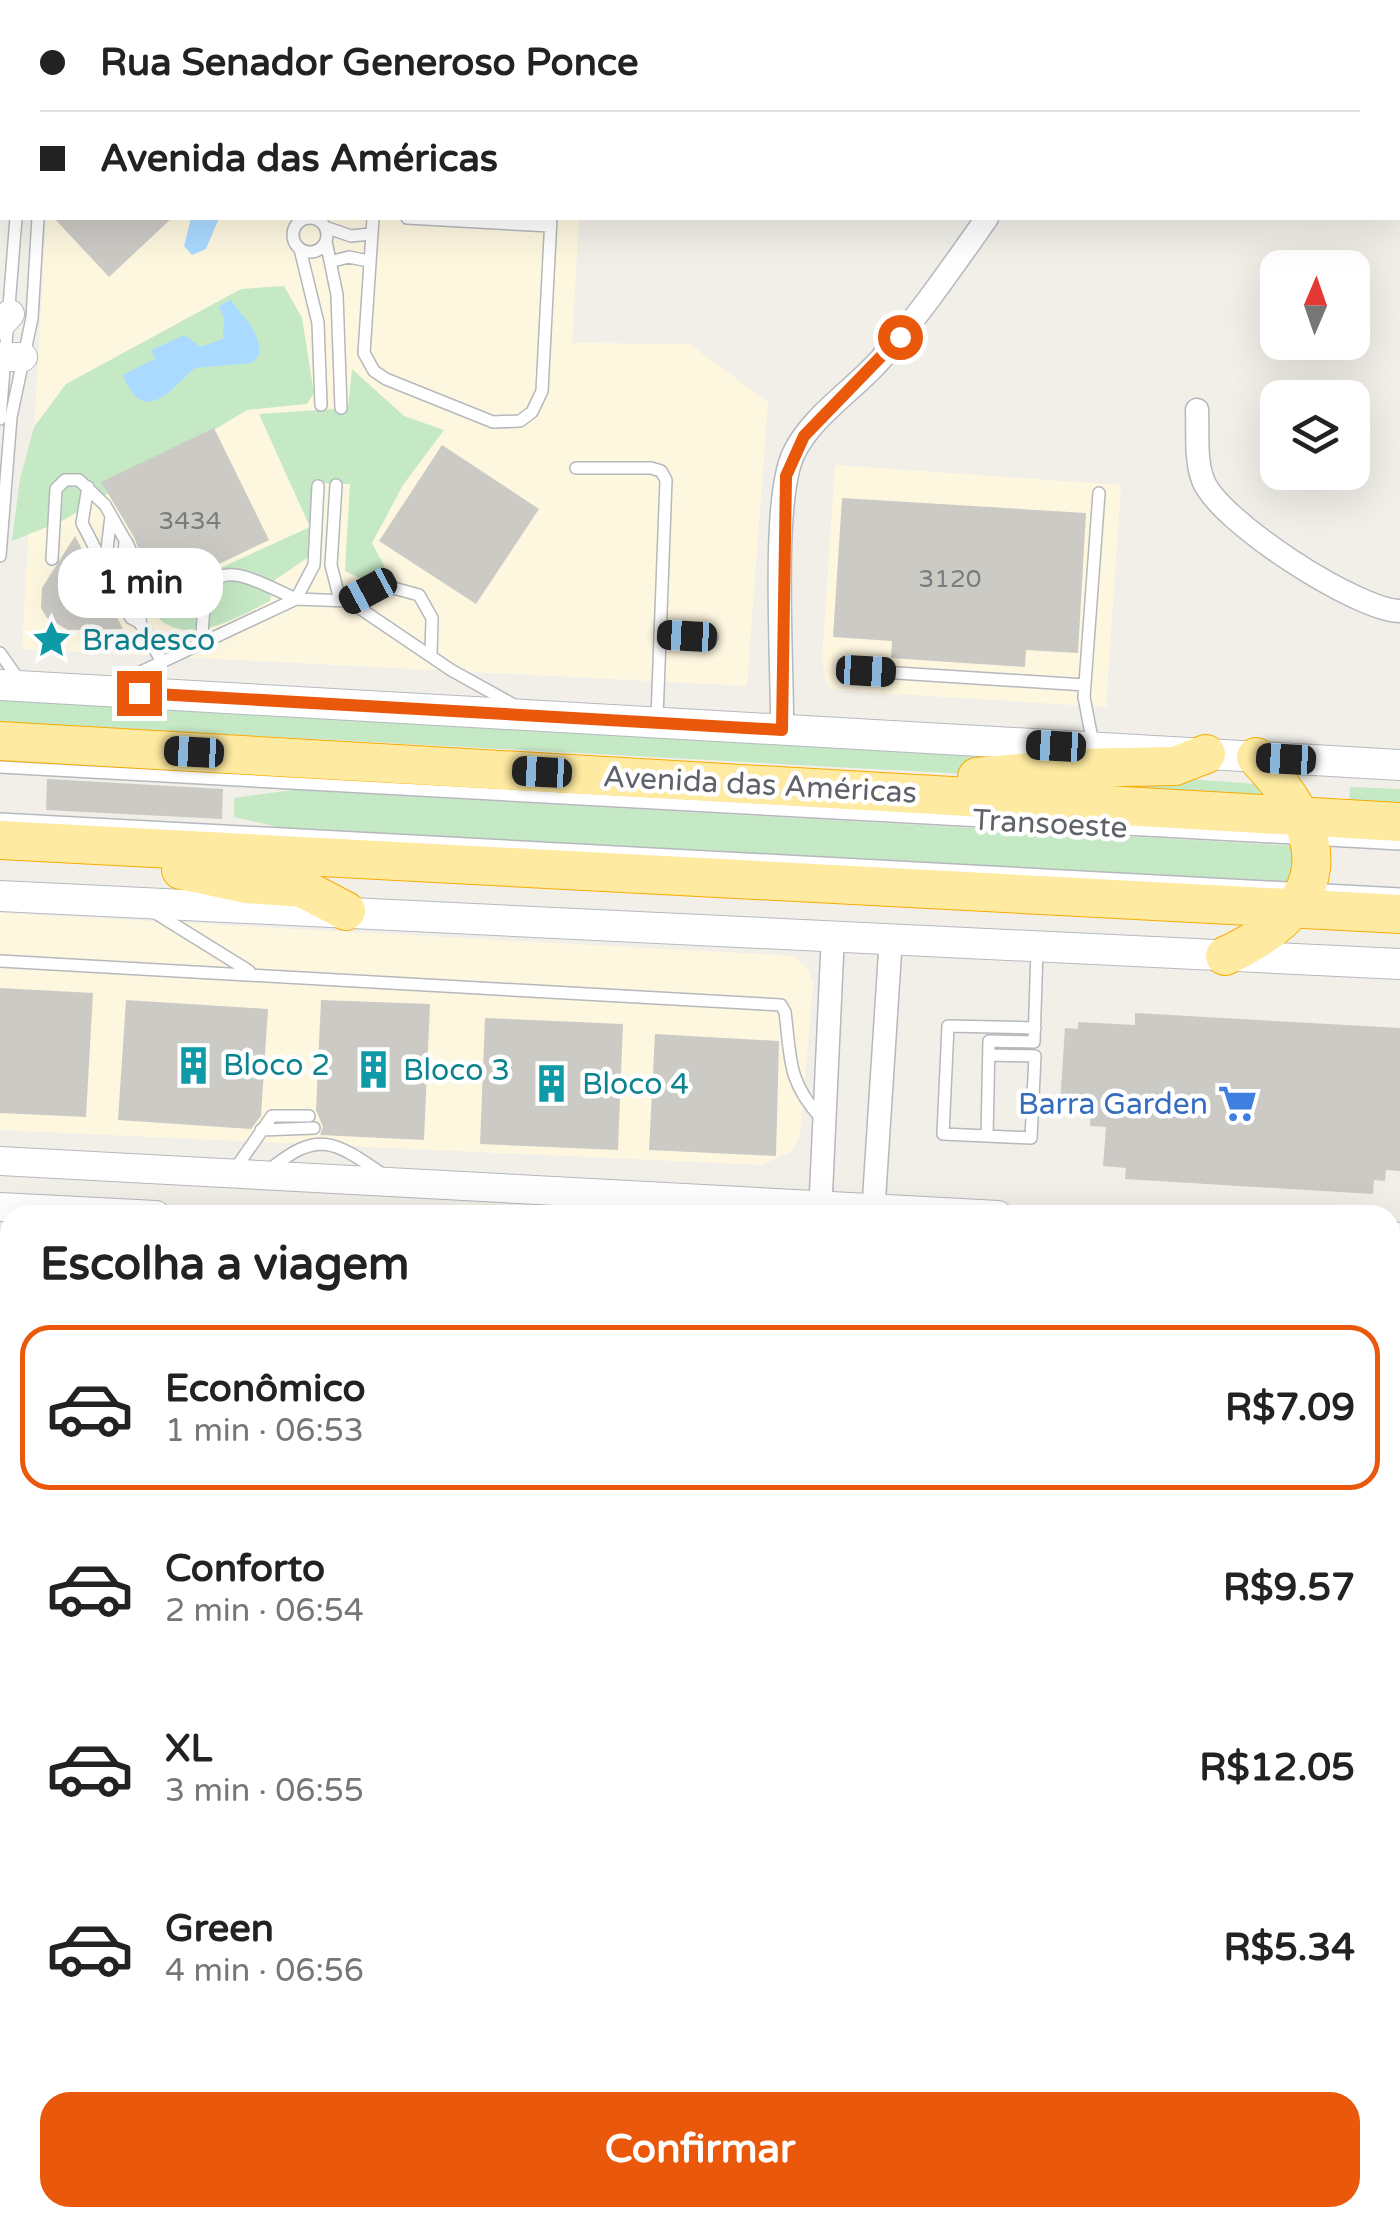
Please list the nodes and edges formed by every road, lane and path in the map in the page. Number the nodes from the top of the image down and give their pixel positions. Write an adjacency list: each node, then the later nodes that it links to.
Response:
1 (16, 220): 13 (lane)
2 (38, 220): 16 (lane)
3 (373, 220): 9 (lane)
4 (478, 220): 7 (lane)
5 (987, 220): 46 (street)
6 (294, 222): 10 (lane)
7 (550, 222): 15 (lane)
8 (324, 227): 9 (lane); 10 (lane); 11 (lane)
9 (370, 234): 12 (lane)
10 (300, 250): 17 (lane)
11 (333, 260): 12 (lane); 14 (lane)
12 (368, 261): 15 (lane)
13 (5, 319): 16 (lane)
14 (340, 352): 15 (lane); 18 (lane)
15 (364, 353)
16 (10, 357): 20 (lane); 27 (lane)
17 (321, 405)
18 (340, 408)
19 (1196, 410): 32 (street)
20 (0, 419)
21 (576, 468): 34 (lane)
22 (336, 485): 31 (lane)
23 (318, 486): 30 (lane)
24 (88, 487): 26 (lane); 28 (lane); 29 (lane)
25 (1099, 493): 41 (lane)
26 (111, 516): 29 (lane); 33 (lane)
27 (0, 556)
28 (52, 559)
29 (104, 569): 33 (lane)
30 (296, 599): 31 (lane); 36 (lane); 36 (lane)
31 (344, 601): 38 (lane); 38 (lane)
32 (1400, 610)
33 (140, 623): 39 (lane)
34 (662, 635): 35 (lane); 45 (lane)
35 (712, 638)
36 (202, 642): 39 (lane)
37 (0, 654): 42 (lane)
38 (431, 656): 44 (lane)
39 (162, 662): 43 (lane)
40 (866, 671): 41 (lane)
41 (1085, 684): 48 (lane)
42 (12, 686): 43 (main road, Avenida das Américas)
43 (100, 691): 44 (main road, Avenida das Américas)
44 (530, 715): 45 (main road, Avenida das Américas)
45 (657, 722): 46 (main road, Avenida das Américas)
46 (782, 730): 48 (main road, Avenida das Américas)
47 (0, 741): 53 (highway, Avenida das Américas)
48 (1095, 748): 49 (main road, Avenida das Américas)
49 (1206, 754): 50 (main road, Avenida das Américas); 53 (highway)
50 (1256, 757): 51 (main road, Avenida das Américas); 56 (highway)
51 (1400, 765)
52 (0, 767): 56 (lane, Transoeste)
53 (852, 790): 56 (highway, Avenida das Américas)
54 (0, 819): 62 (lane, Transoeste)
55 (1400, 822): 56 (highway, Avenida das Américas)
56 (1307, 828): 58 (lane, Transoeste); 62 (highway)
57 (0, 840): 59 (highway)
58 (1400, 844)
59 (123, 847): 62 (highway); 64 (highway)
60 (1400, 894): 62 (lane, Transoeste)
61 (0, 896): 63 (main road)
62 (1298, 899): 65 (highway); 69 (highway)
63 (142, 904): 64 (main road); 72 (lane)
64 (346, 911): 66 (main road)
65 (1400, 914)
66 (833, 934): 67 (main road); 75 (street)
67 (891, 936): 68 (main road); 82 (street)
68 (1038, 946): 69 (main road); 73 (lane)
69 (1225, 956): 71 (main road)
70 (0, 961): 72 (lane)
71 (1400, 964)
72 (252, 973): 75 (lane)
73 (1035, 1028): 74 (lane); 77 (lane)
74 (989, 1055): 77 (lane); 77 (lane)
75 (824, 1120): 81 (street)
76 (312, 1122): 79 (lane)
77 (987, 1136)
78 (0, 1161): 79 (street)
79 (232, 1174): 80 (street)
80 (660, 1205)
81 (820, 1205)
82 (873, 1205)

